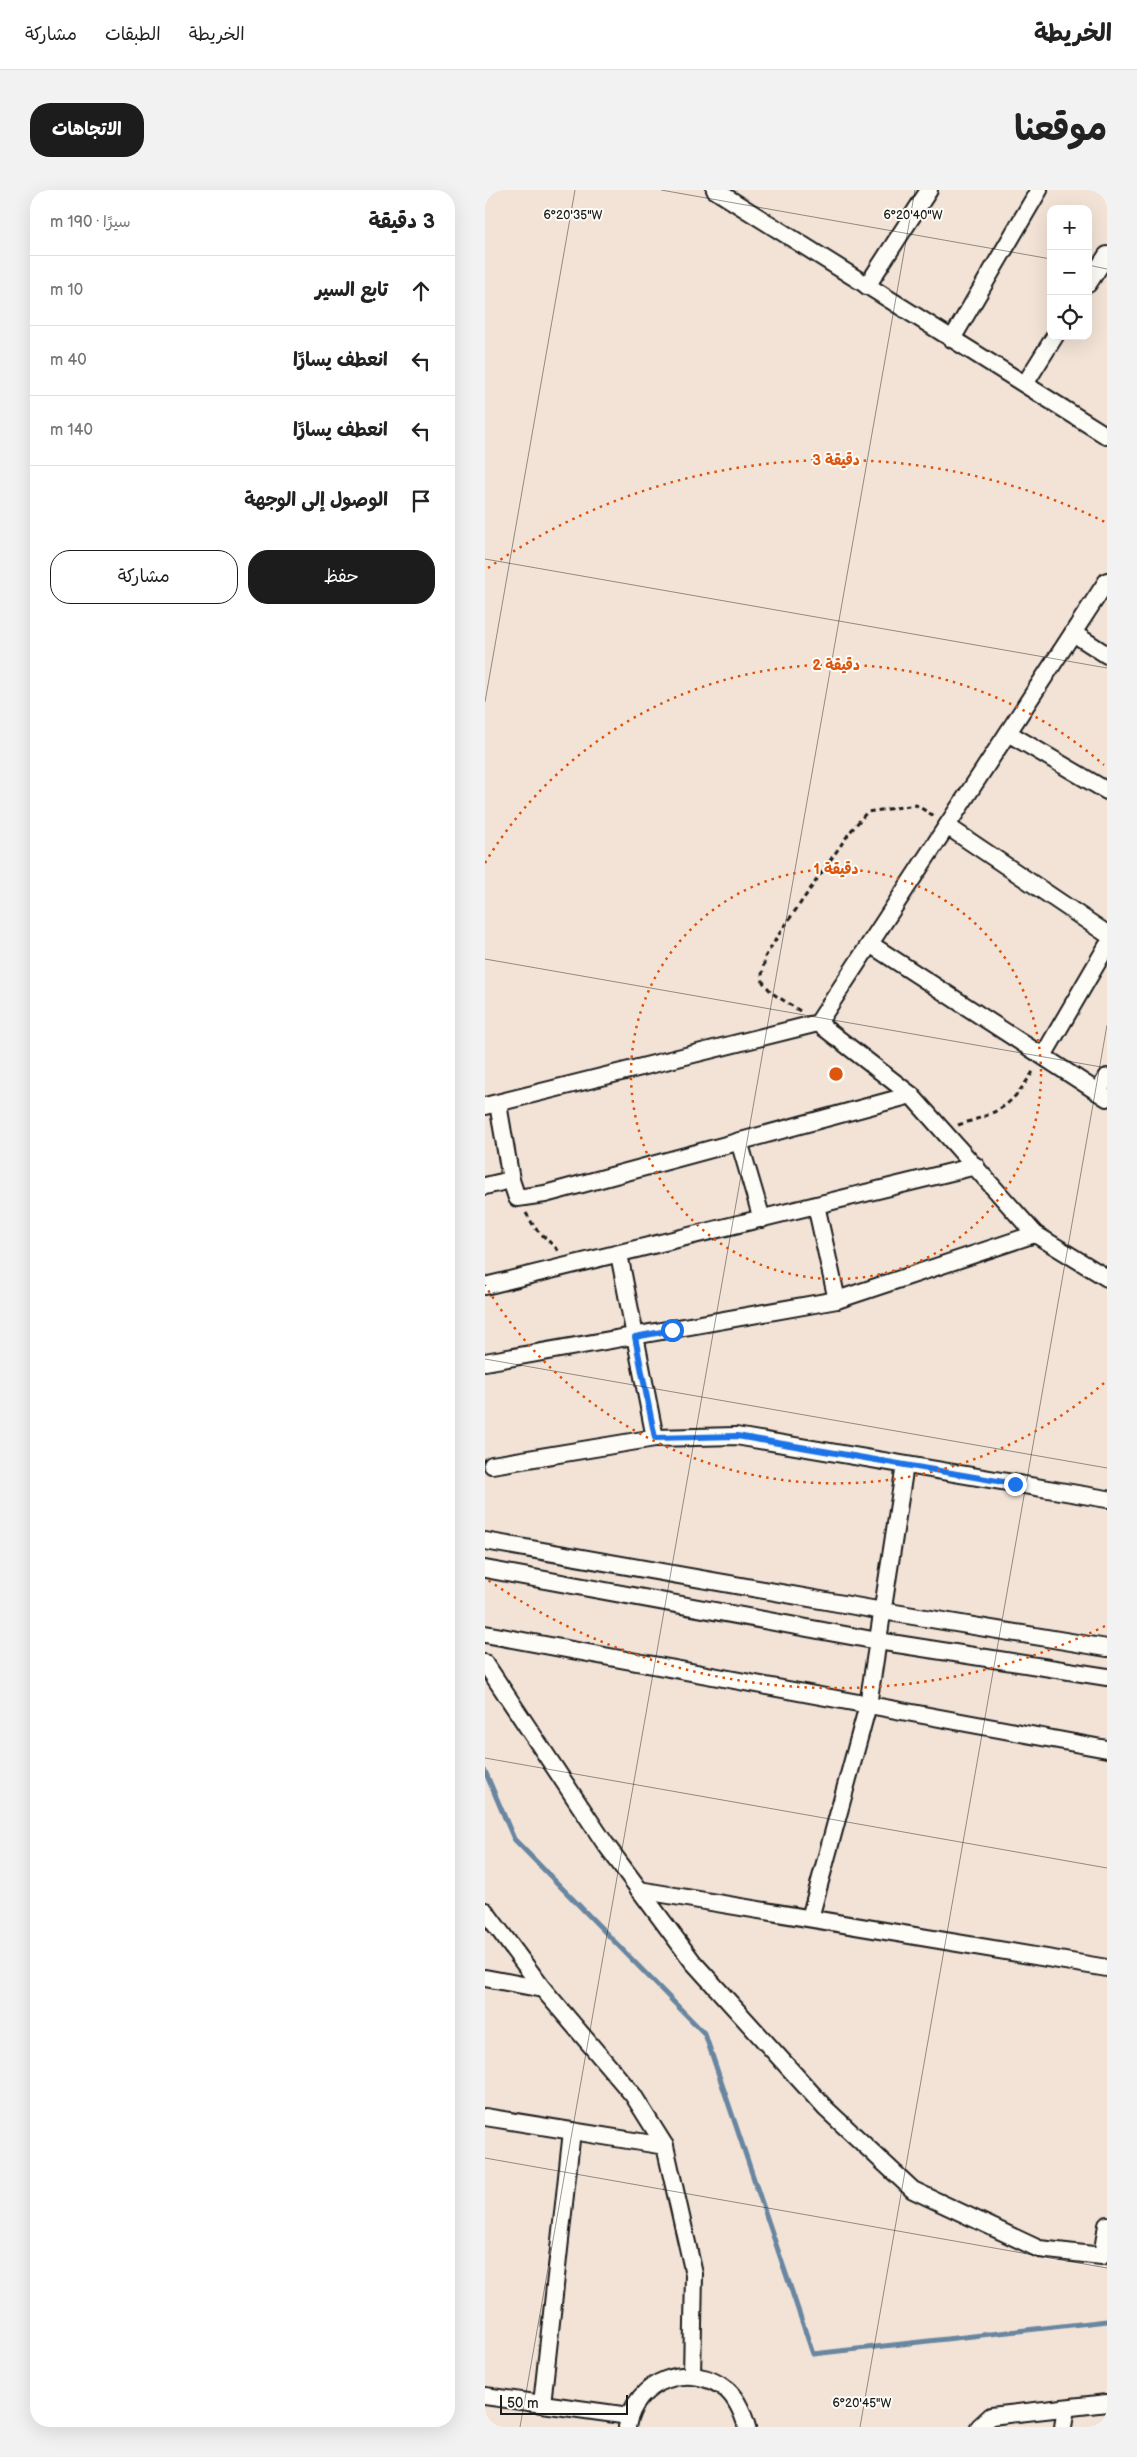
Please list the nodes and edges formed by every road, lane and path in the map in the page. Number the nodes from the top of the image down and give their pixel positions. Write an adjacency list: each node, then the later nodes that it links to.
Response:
1 (715, 190): 6 (street)
2 (929, 190): 6 (street)
3 (1039, 190): 7 (street)
4 (1107, 255): 5 (street)
5 (1092, 278)
6 (867, 286): 7 (street)
7 (952, 339): 9 (street)
8 (1052, 340): 9 (street)
9 (1025, 384): 10 (street)
10 (1107, 436)
11 (1107, 581): 12 (street)
12 (1073, 633): 13 (street); 14 (street)
13 (1107, 655)
14 (1008, 733): 15 (street); 16 (street)
15 (1107, 791)
16 (947, 826): 17 (street); 18 (street); 20 (path)
17 (1107, 934)
18 (870, 944): 20 (street); 21 (street)
19 (1107, 946): 21 (street)
20 (818, 1023): 23 (street); 25 (street)
21 (1043, 1056): 24 (street); 26 (path)
22 (1107, 1076): 24 (street)
23 (911, 1095): 26 (street); 27 (street)
24 (1103, 1095)
25 (492, 1105): 29 (street)
26 (943, 1130): 28 (street)
27 (739, 1141): 31 (street); 33 (street)
28 (976, 1166): 32 (street); 34 (street)
29 (511, 1180): 30 (street); 31 (street)
30 (485, 1186)
31 (517, 1198): 36 (path)
32 (816, 1205): 33 (street); 39 (street)
33 (762, 1218): 35 (street)
34 (1035, 1234): 37 (street); 39 (street)
35 (619, 1254): 36 (street); 40 (street)
36 (575, 1264): 38 (street)
37 (1107, 1278)
38 (485, 1286)
39 (837, 1300): 40 (street)
40 (635, 1337): 41 (street); 42 (street)
41 (485, 1362)
42 (655, 1438): 43 (street); 44 (street)
43 (905, 1465): 45 (street); 48 (street)
44 (492, 1466)
45 (1107, 1499)
46 (485, 1541): 48 (street)
47 (485, 1569): 50 (street)
48 (883, 1611): 50 (street); 51 (street)
49 (485, 1634): 54 (street)
50 (878, 1641): 53 (street); 54 (street)
51 (1107, 1648)
52 (485, 1663): 56 (street)
53 (1107, 1677)
54 (869, 1705): 55 (street); 58 (street)
55 (1107, 1749)
56 (639, 1890): 58 (street); 65 (street)
57 (485, 1911): 61 (street)
58 (810, 1918): 59 (street)
59 (1107, 1968)
60 (485, 1978): 61 (street)
61 (543, 1989): 64 (street)
62 (485, 2117): 63 (street)
63 (572, 2131): 64 (street); 69 (street)
64 (665, 2146): 66 (street)
65 (1107, 2225)
66 (692, 2375): 71 (street); 72 (street)
67 (485, 2396): 69 (street)
68 (1107, 2403): 70 (street)
69 (542, 2404): 71 (street)
70 (1066, 2408): 73 (street); 74 (street)
71 (628, 2421)
72 (747, 2427)
73 (979, 2427)
74 (1063, 2427)

